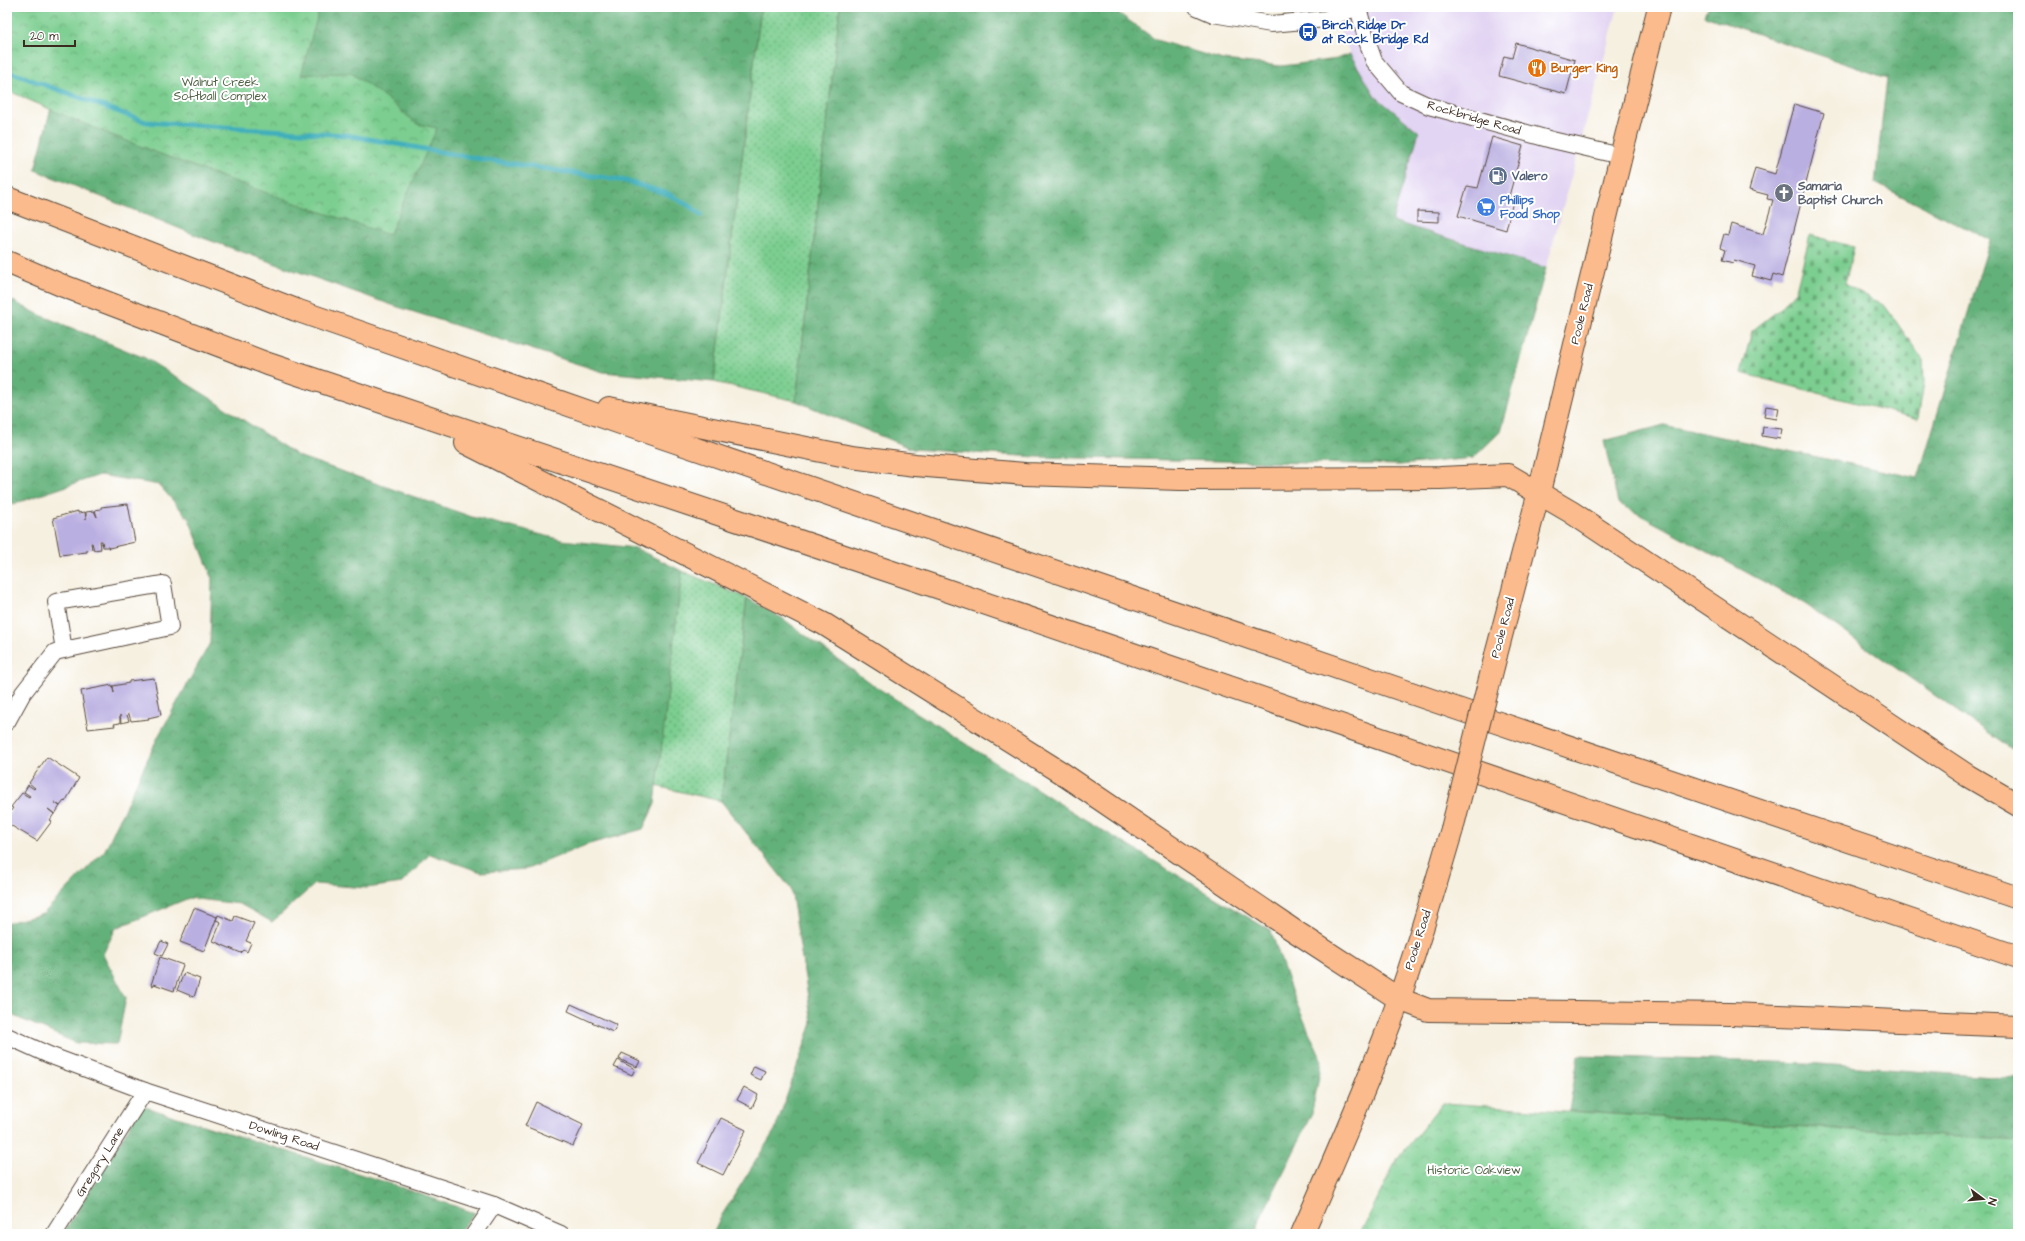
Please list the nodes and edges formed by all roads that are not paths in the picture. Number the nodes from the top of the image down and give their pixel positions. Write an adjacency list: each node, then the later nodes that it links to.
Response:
1 (1197, 7): 2 (street)
2 (1358, 7): 4 (street, Rockbridge Road)
3 (1659, 7): 4 (main road, Poole Road)
4 (1621, 156): 9 (main road, Poole Road)
5 (7, 198): 7 (main road)
6 (7, 262): 8 (main road)
7 (533, 392): 9 (main road); 13 (main road)
8 (402, 410): 14 (main road); 15 (main road)
9 (1539, 492): 12 (main road); 15 (main road, Poole Road, bridge)
10 (64, 650): 10 (street); 11 (street)
11 (7, 722)
12 (2018, 805)
13 (2018, 898)
14 (2018, 957)
15 (1399, 999): 16 (main road); 23 (main road, Poole Road)
16 (2018, 1026)
17 (7, 1036): 18 (street, Dowling Road)
18 (145, 1091): 19 (street, Dowling Road); 20 (street, Gregory Lane)
19 (494, 1205): 21 (street); 22 (street, Dowling Road)
20 (54, 1234)
21 (474, 1234)
22 (561, 1234)
23 (1302, 1234)

